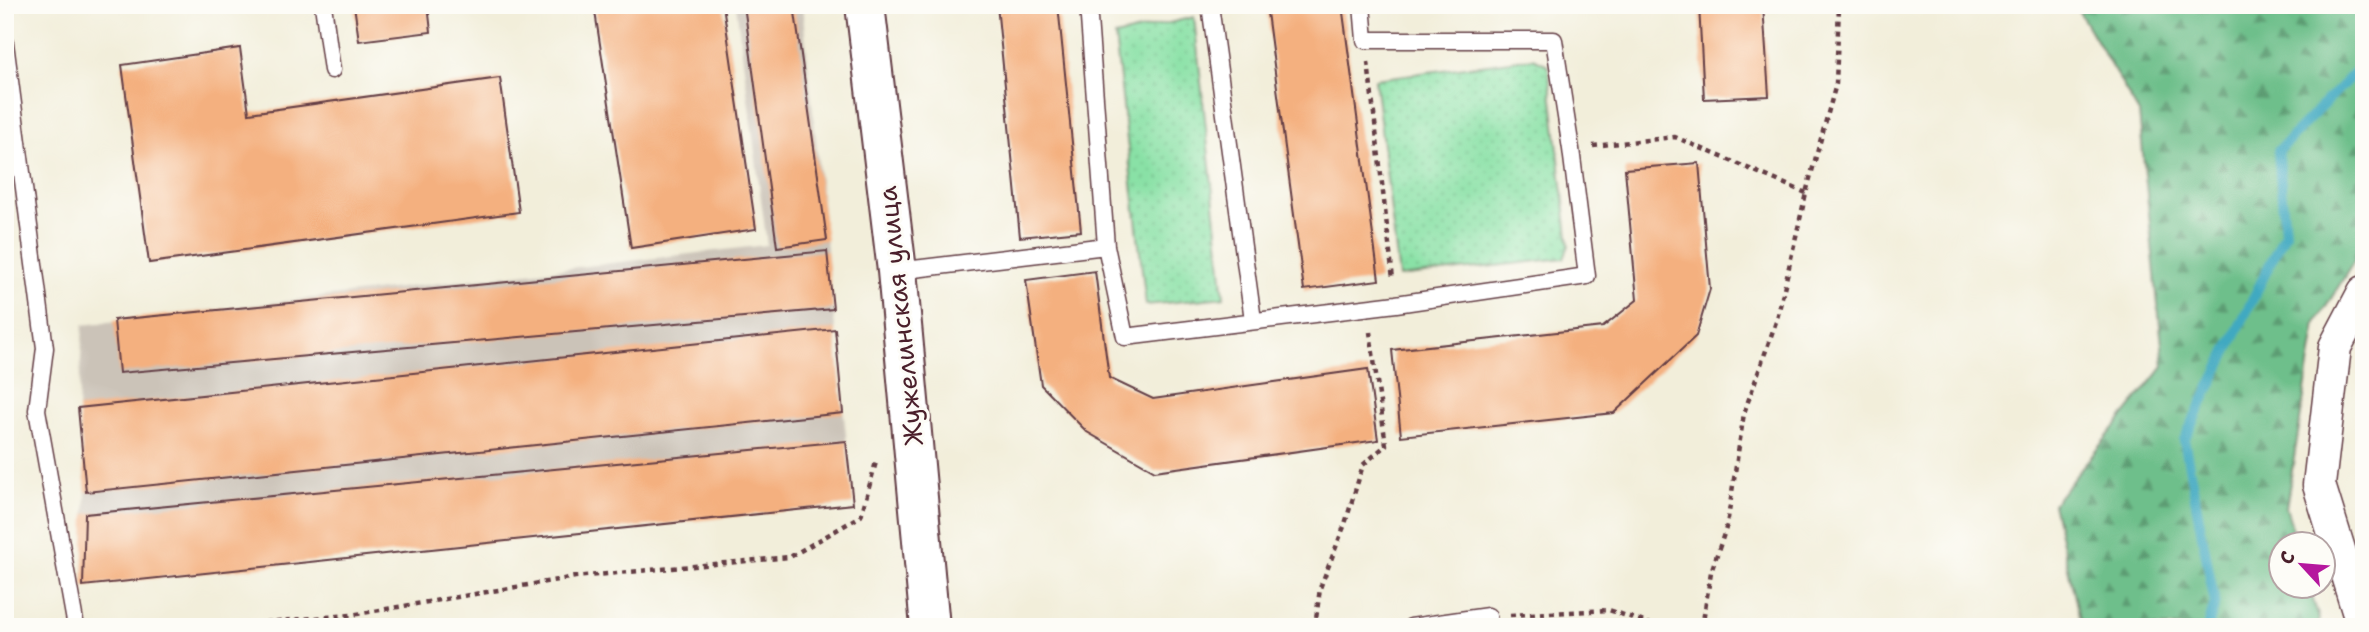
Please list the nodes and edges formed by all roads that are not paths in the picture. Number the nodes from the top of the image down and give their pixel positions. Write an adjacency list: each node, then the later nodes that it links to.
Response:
1 (323, 5): 7 (lane)
2 (865, 5): 9 (street, Жужелинская улица)
3 (1088, 5): 8 (lane)
4 (1210, 5): 11 (lane)
5 (1362, 5): 11 (lane)
6 (5, 43): 14 (lane)
7 (332, 70)
8 (1106, 246): 9 (lane); 11 (lane)
9 (897, 271): 15 (street, Жужелинская улица)
10 (2364, 292): 12 (street)
11 (1253, 320)
12 (2359, 614)
13 (1489, 621): 16 (lane)
14 (76, 627)
15 (930, 627)
16 (1411, 627)

